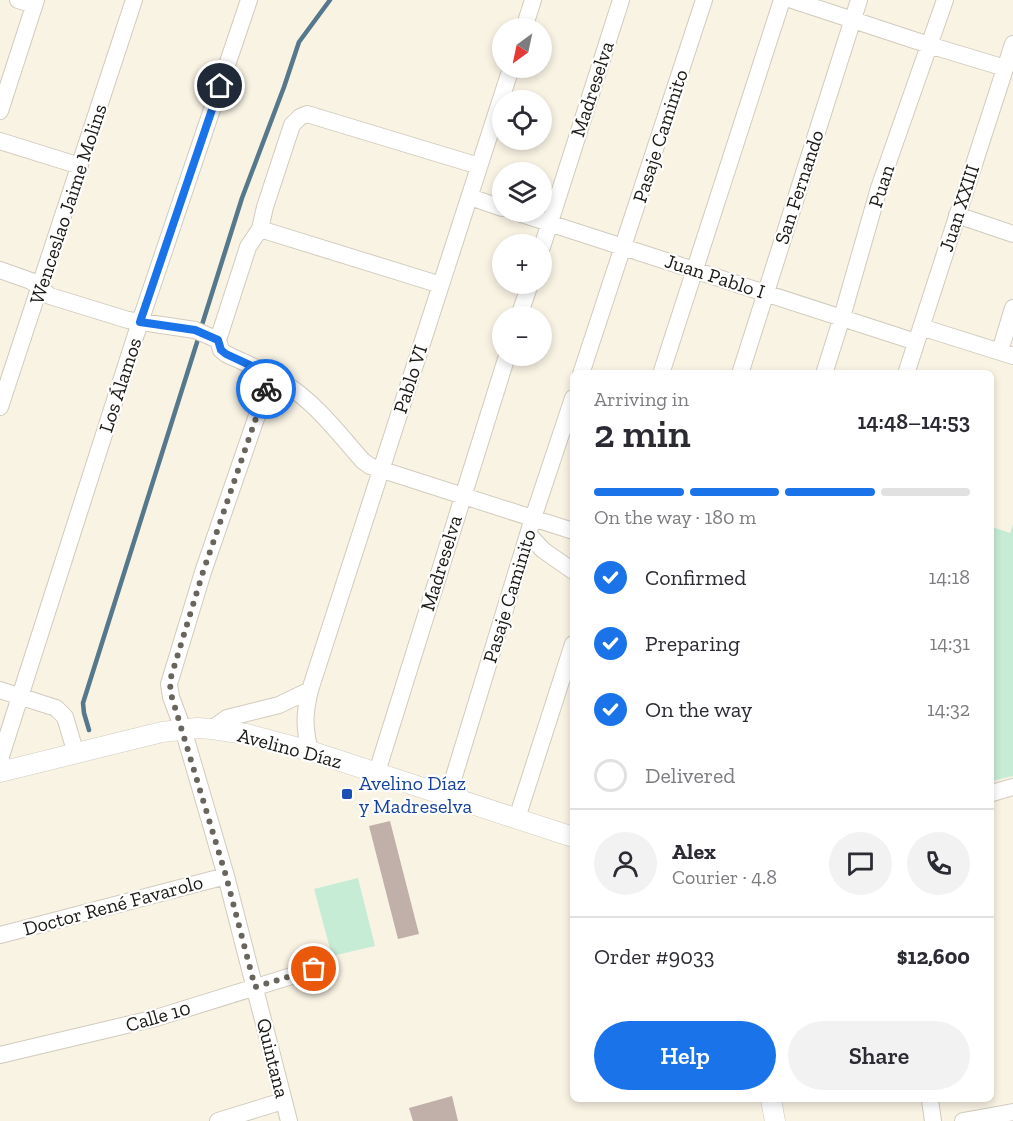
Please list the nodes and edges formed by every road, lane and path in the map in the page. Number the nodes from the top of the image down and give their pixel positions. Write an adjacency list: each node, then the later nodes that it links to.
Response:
1 (18, 0): 11 (street)
2 (134, 0): 20 (street, Wenceslao Jaime Molins)
3 (249, 0): 38 (street, Los Álamos)
4 (533, 0): 12 (street)
5 (621, 0): 26 (street, Madreselva)
6 (704, 0): 30 (street, Pasaje Caminito)
7 (782, 0): 32 (street)
8 (792, 0): 13 (street)
9 (859, 0): 13 (street, San Fernando)
10 (945, 0): 15 (street, Puan)
11 (35, 3): 18 (street)
12 (527, 18)
13 (852, 20): 15 (street); 35 (street, San Fernando)
14 (1013, 44): 16 (street, Juan XXIII)
15 (929, 45): 16 (street); 37 (street, Puan)
16 (1005, 68): 24 (street, Juan XXIII)
17 (508, 78): 21 (street, Pablo VI)
18 (0, 111)
19 (0, 141): 20 (street)
20 (80, 166): 34 (street, Wenceslao Jaime Molins)
21 (479, 166): 22 (street, Pablo VI); 27 (street)
22 (470, 197): 23 (street); 33 (street, Pablo VI)
23 (492, 205)
24 (957, 215): 29 (street); 39 (street, Juan XXIII)
25 (546, 222): 26 (street, Juan Pablo I)
26 (549, 223): 28 (street, Madreselva); 30 (street, Juan Pablo I)
27 (260, 229): 33 (street); 40 (street)
28 (546, 234)
29 (1013, 234)
30 (624, 247): 32 (street, Juan Pablo I); 43 (street, Pasaje Caminito)
31 (0, 270): 34 (street)
32 (695, 270): 35 (street, Juan Pablo I); 44 (street)
33 (441, 285): 51 (street, Pablo VI)
34 (40, 288): 38 (street); 49 (street, Wenceslao Jaime Molins)
35 (765, 292): 37 (street, Juan Pablo I); 45 (street, San Fernando)
36 (1013, 308): 41 (street)
37 (842, 317): 39 (street, Juan Pablo I); 46 (street, Puan)
38 (140, 322): 40 (street); 60 (street, Los Álamos)
39 (918, 334): 41 (street, Juan Pablo I); 47 (street, Juan XXIII)
40 (206, 335): 48 (street)
41 (1006, 353)
42 (504, 366): 52 (street, Madreselva)
43 (582, 370)
44 (662, 370)
45 (741, 370)
46 (825, 370)
47 (907, 370)
48 (271, 375): 51 (street); 61 (street, Quintana)
49 (0, 407)
50 (570, 407): 53 (street, Pasaje Caminito)
51 (380, 470): 52 (street); 59 (street, Pablo VI)
52 (462, 495): 53 (street); 66 (street, Madreselva)
53 (532, 518): 54 (street); 55 (street, Pasaje Caminito)
54 (570, 530)
55 (529, 535): 56 (street); 69 (street, Pasaje Caminito)
56 (570, 569)
57 (570, 653): 70 (street)
58 (0, 690): 60 (street)
59 (310, 690): 62 (street); 63 (street, Pablo VI)
60 (20, 696): 64 (street); 65 (street, Los Álamos)
61 (183, 729): 62 (street, Avelino Díaz); 64 (street, Avelino Díaz); 72 (street, Quintana)
62 (212, 729): 63 (street, Avelino Díaz)
63 (310, 752): 66 (street, Avelino Díaz)
64 (76, 754): 65 (street, Avelino Díaz)
65 (0, 772)
66 (377, 772): 69 (street, Avelino Díaz)
67 (1013, 787): 68 (street)
68 (994, 792)
69 (448, 796): 70 (street, Avelino Díaz)
70 (517, 818): 71 (street, Avelino Díaz)
71 (570, 836)
72 (226, 876): 73 (street, Doctor René Favarolo); 75 (street, Quintana)
73 (0, 934)
74 (314, 969): 75 (street, Calle 10)
75 (255, 987): 76 (street, Calle 10); 77 (street, Quintana)
76 (0, 1055)
77 (283, 1101): 81 (street); 82 (street, Quintana)
78 (771, 1102): 83 (street)
79 (930, 1102): 84 (street)
80 (1013, 1112): 85 (street)
81 (218, 1121)
82 (289, 1121)
83 (775, 1121)
84 (933, 1121)
85 (963, 1121)

